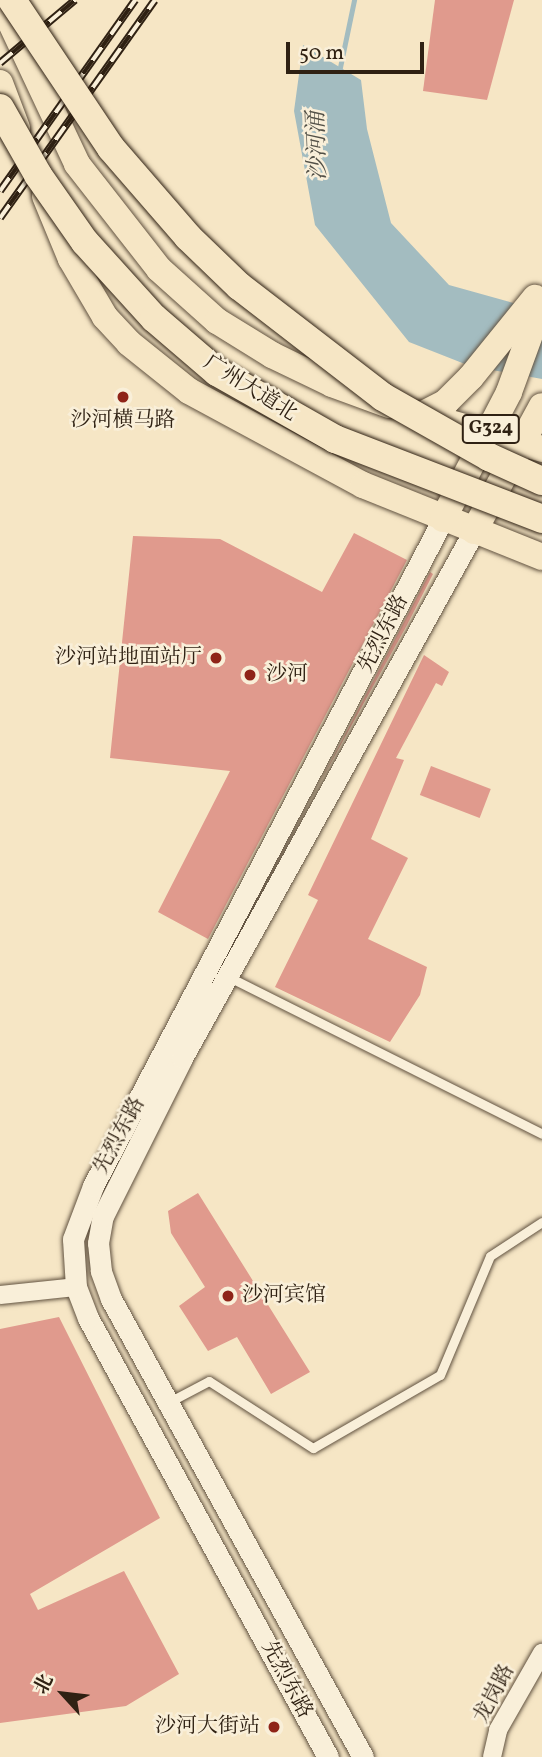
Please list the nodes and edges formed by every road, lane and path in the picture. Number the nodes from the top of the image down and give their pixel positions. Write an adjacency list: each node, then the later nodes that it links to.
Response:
1 (12, 0): 10 (highway, bridge)
2 (1, 1): 7 (main road, 广州大道北)
3 (0, 83): 11 (main road, 广州大道北)
4 (0, 108): 12 (highway, 广州大道北, bridge)
5 (532, 317): 7 (main road); 8 (main road, G324)
6 (542, 406): 9 (main road)
7 (421, 415): 8 (main road, 广州大道北)
8 (488, 433): 9 (main road, 广州大道北); 11 (main road, G324)
9 (533, 446): 13 (main road)
10 (542, 481)
11 (443, 519): 13 (main road, 广州大道北); 15 (street, 先烈东路)
12 (542, 519)
13 (474, 531): 14 (main road, 广州大道北); 15 (street, 先烈东路)
14 (542, 557)
15 (219, 971): 16 (lane); 18 (street, 先烈东路); 20 (street, 先烈东路)
16 (542, 1134)
17 (542, 1222): 20 (lane)
18 (76, 1287): 19 (street); 22 (street, 先烈东路)
19 (0, 1295)
20 (167, 1402): 23 (street, 先烈东路)
21 (542, 1653): 24 (street, 龙岗路)
22 (328, 1757)
23 (363, 1757)
24 (492, 1757)

